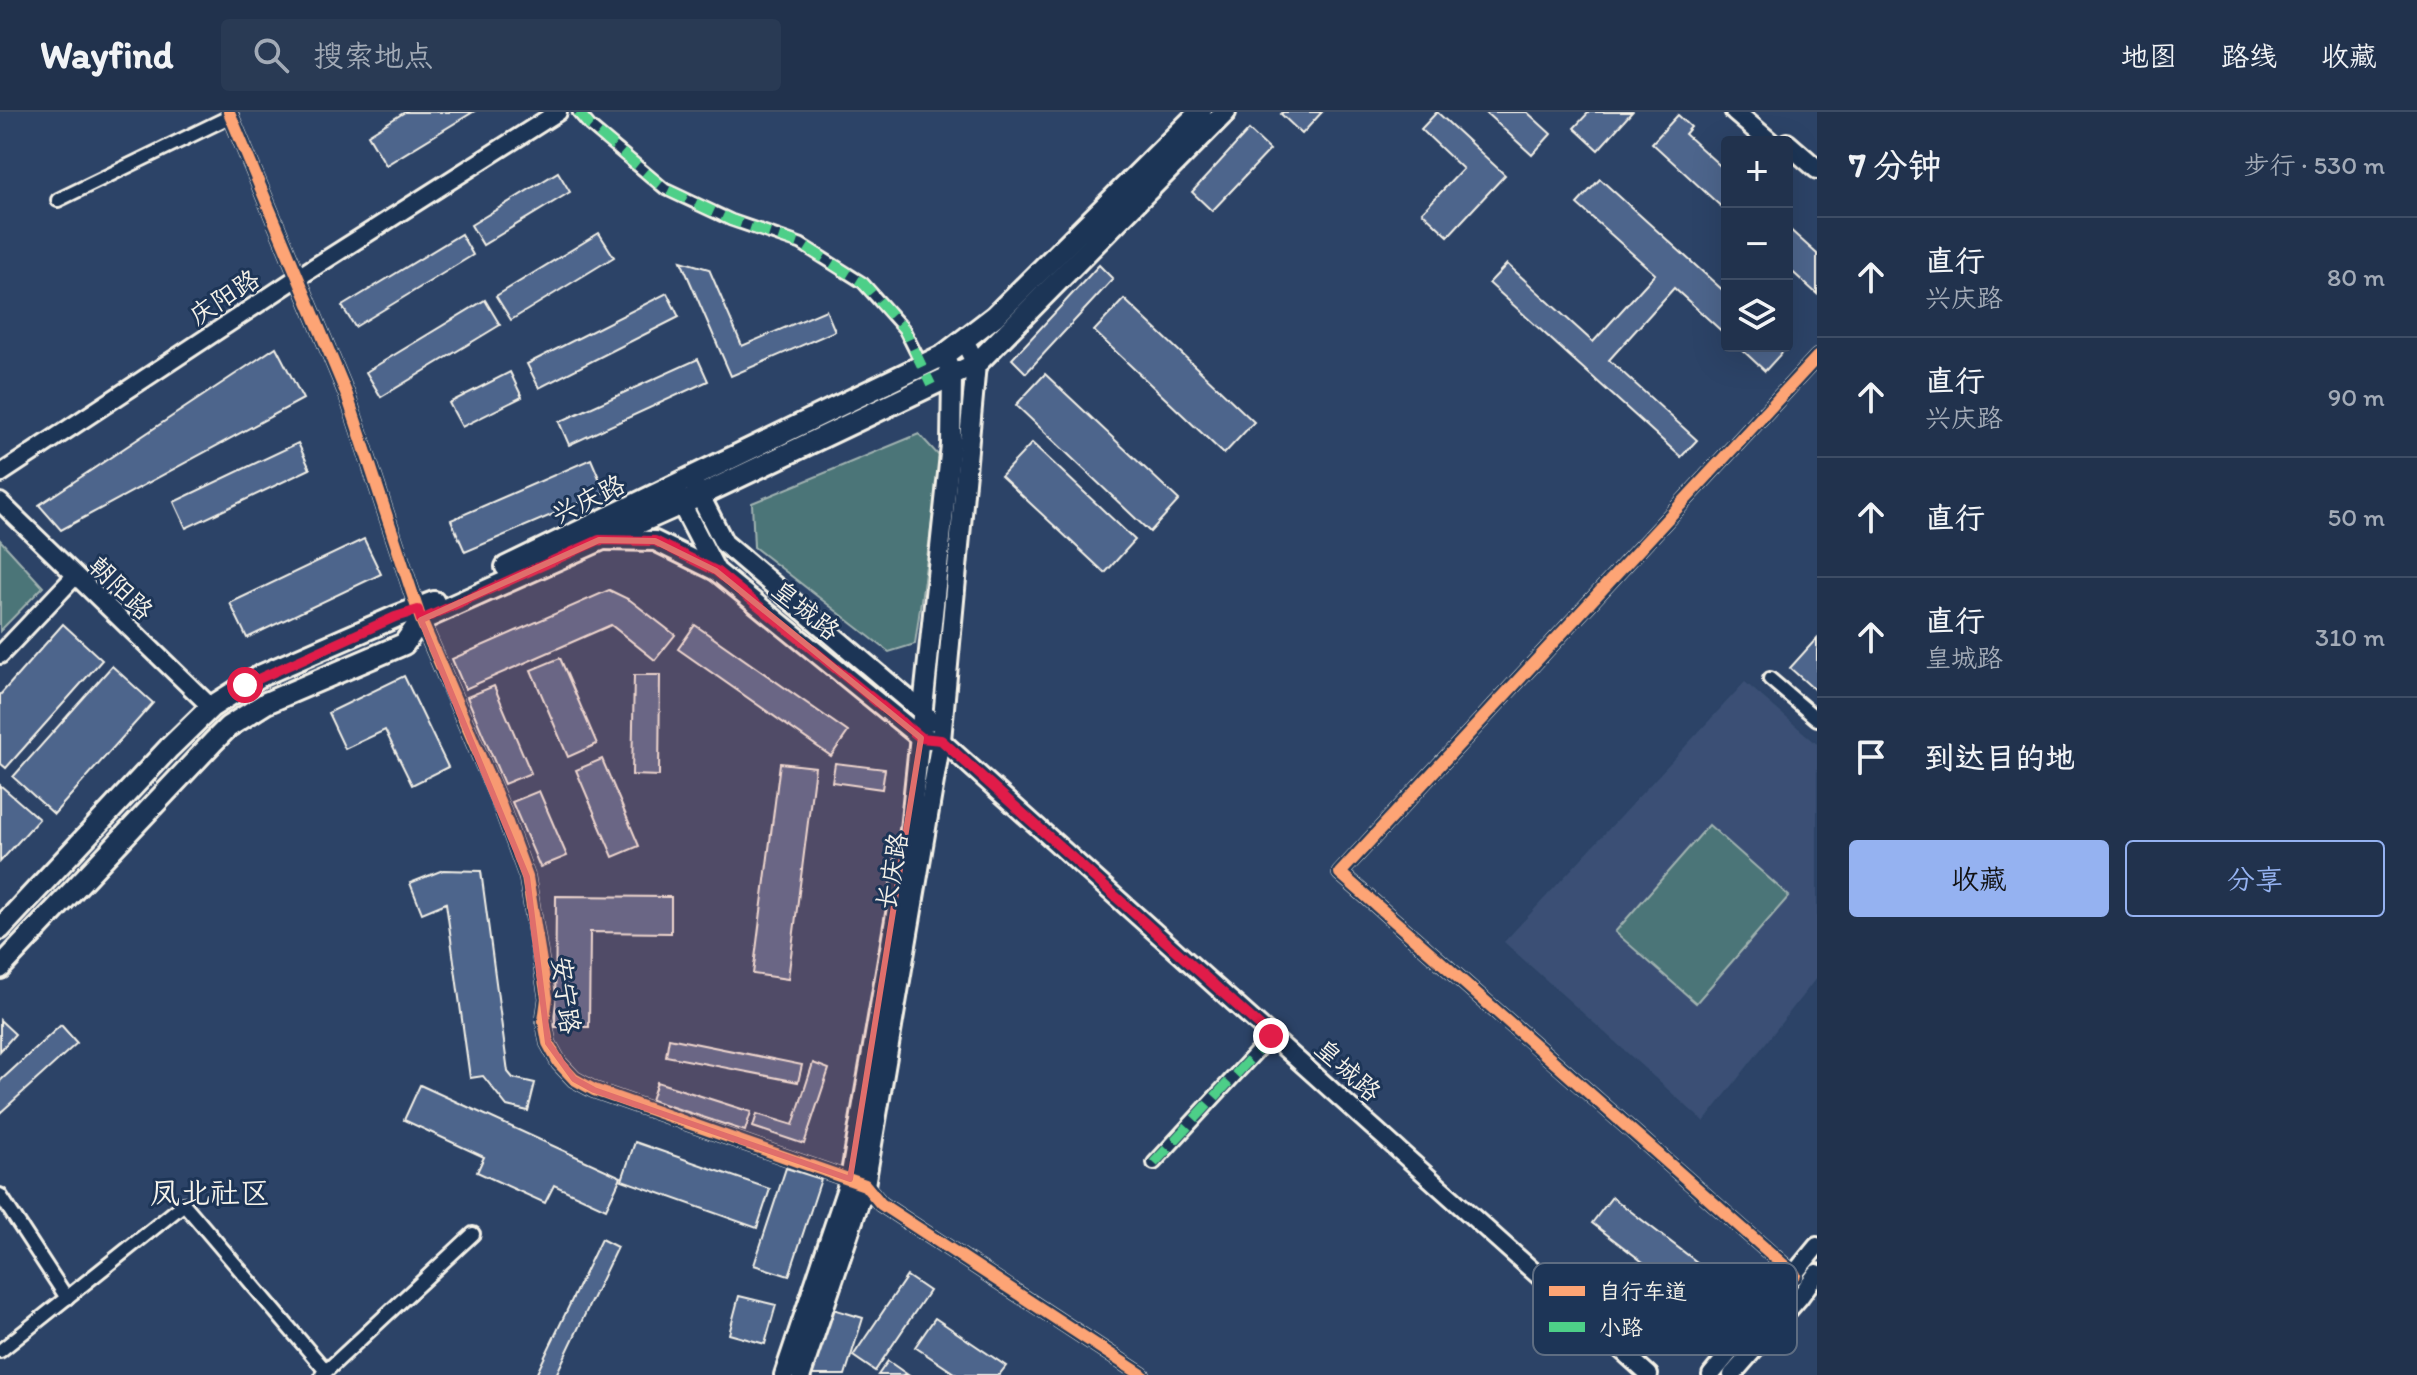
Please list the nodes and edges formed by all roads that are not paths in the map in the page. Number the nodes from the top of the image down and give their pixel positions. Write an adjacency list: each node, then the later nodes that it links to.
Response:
1 (558, 112): 15 (street, 庆阳路)
2 (578, 112): 20 (street)
3 (1200, 112): 16 (main road, 兴庆路)
4 (1225, 112): 19 (main road)
5 (1735, 112): 8 (main road)
6 (1752, 112): 9 (main road)
7 (230, 114): 14 (street); 15 (street, 安宁路)
8 (1763, 136)
9 (1779, 136)
10 (1793, 148): 12 (main road)
11 (1793, 162): 13 (main road)
12 (1817, 169)
13 (1817, 182)
14 (58, 200)
15 (297, 278): 23 (street, 庆阳路); 29 (street, 安宁路)
16 (964, 340): 17 (main road, 兴庆路); 19 (main road)
17 (944, 355): 20 (main road, 兴庆路); 21 (main road)
18 (1817, 357): 45 (street)
19 (976, 364): 21 (main road, 兴庆路); 36 (main road, 长庆路)
20 (922, 365): 22 (street); 24 (main road, 兴庆路)
21 (952, 375): 22 (main road, 兴庆路); 33 (main road)
22 (931, 385): 24 (main road, 兴庆路)
23 (0, 474)
24 (686, 491): 26 (main road, 兴庆路); 27 (main road, 皇城路); 29 (main road, 兴庆路); 33 (main road, 皇城路)
25 (0, 502): 28 (street, 朝阳路)
26 (599, 540): 27 (main road); 29 (main road, 兴庆路)
27 (716, 571): 35 (main road, 皇城路)
28 (72, 579): 30 (street); 32 (street, 朝阳路)
29 (420, 615): 32 (main road, 兴庆路); 38 (main road, 兴庆路); 41 (street, 安宁路)
30 (0, 655)
31 (1770, 679): 34 (street)
32 (208, 709): 37 (main road, 兴庆路)
33 (924, 713): 35 (main road); 36 (main road, 皇城路)
34 (1817, 719)
35 (921, 738): 36 (main road); 41 (main road)
36 (941, 740): 39 (street, 皇城路); 41 (main road, 长庆路)
37 (0, 929)
38 (0, 968)
39 (1271, 1036): 40 (street); 46 (street, 皇城路)
40 (1154, 1163)
41 (857, 1182): 56 (main road); 57 (main road, 长庆路); 58 (street)
42 (0, 1195): 49 (street)
43 (473, 1234): 55 (street)
44 (1817, 1246): 47 (street)
45 (1781, 1263)
46 (1533, 1271)
47 (1797, 1272)
48 (1817, 1273): 50 (street)
49 (67, 1298): 51 (street); 55 (street)
50 (1797, 1300)
51 (0, 1351)
52 (1627, 1355): 59 (street, 皇城路)
53 (1728, 1355): 60 (street)
54 (1749, 1355): 61 (street)
55 (324, 1373)
56 (784, 1375)
57 (801, 1375)
58 (1142, 1375)
59 (1649, 1375)
60 (1711, 1375)
61 (1732, 1375)

